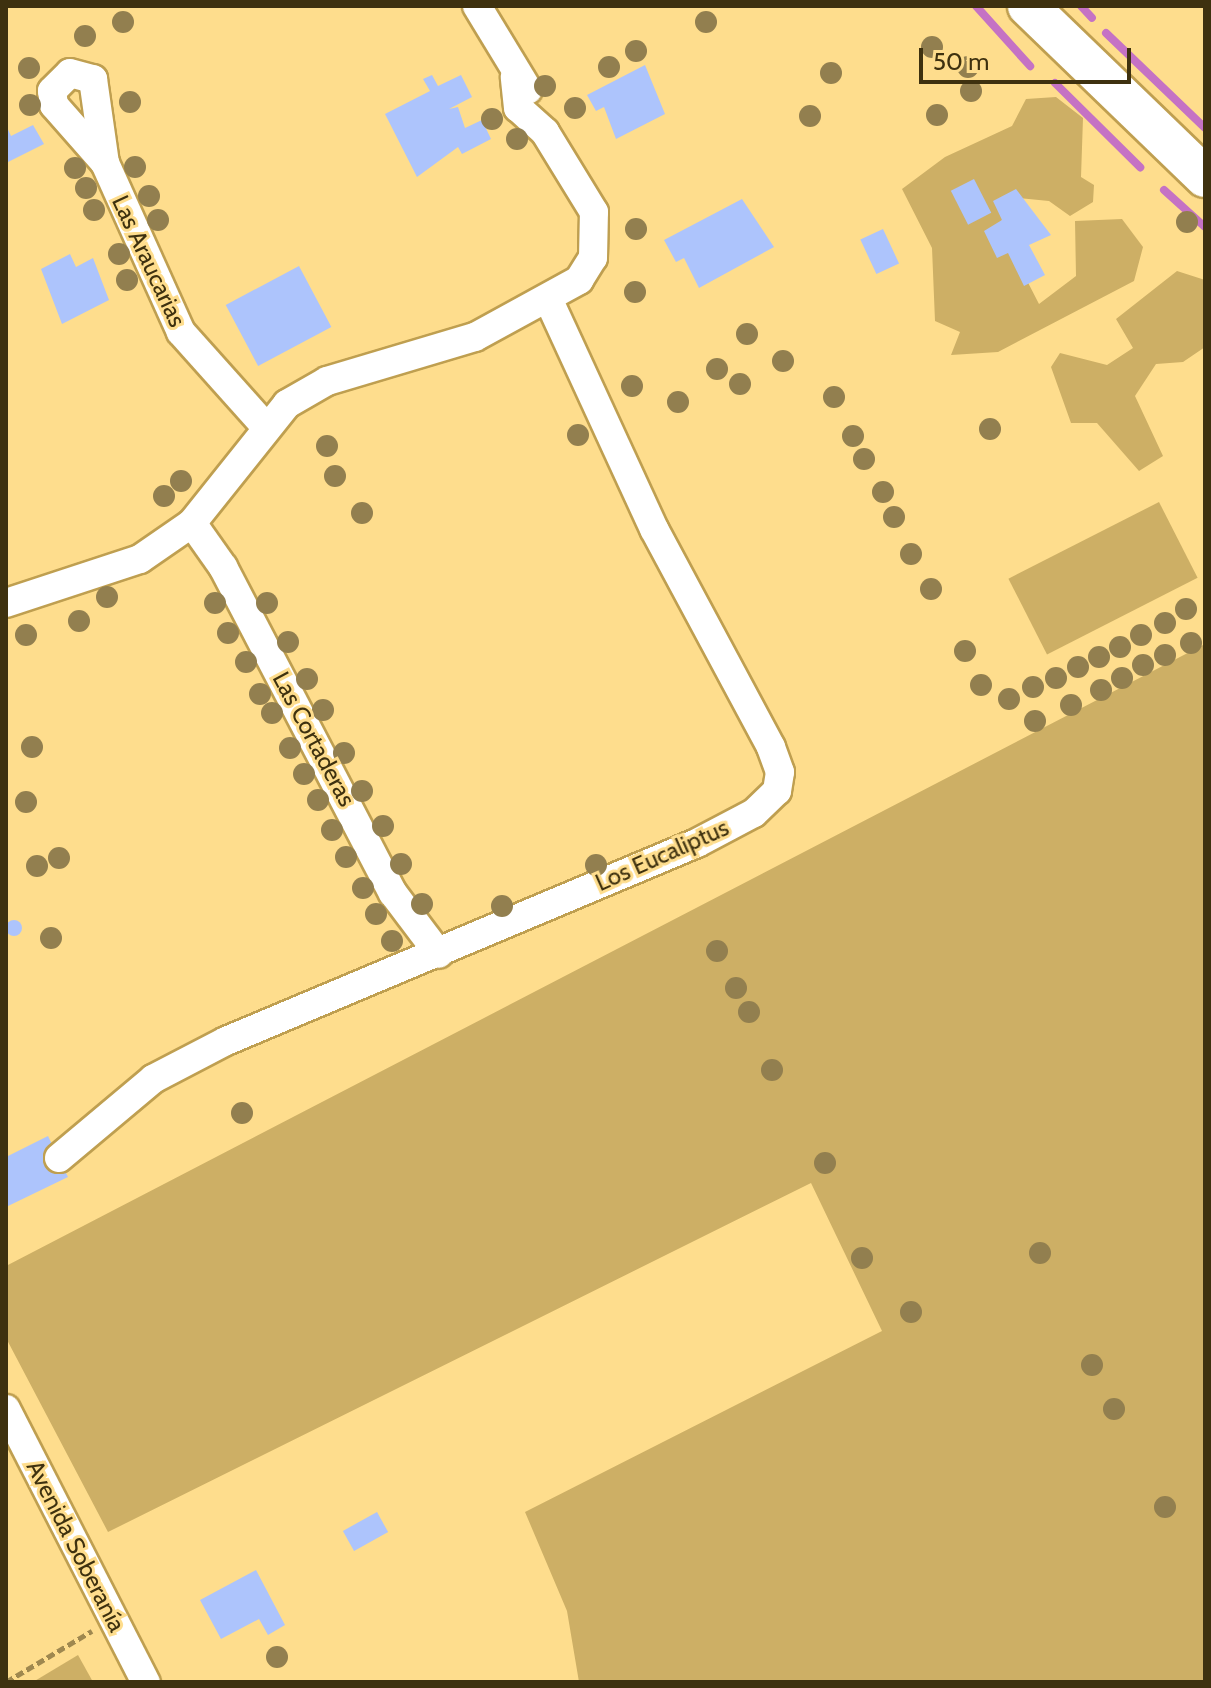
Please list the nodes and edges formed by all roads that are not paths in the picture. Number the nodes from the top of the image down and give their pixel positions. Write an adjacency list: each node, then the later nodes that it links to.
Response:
1 (477, 6): 5 (street)
2 (1028, 6): 4 (main road)
3 (105, 163): 6 (street, Las Araucarias)
4 (1205, 177)
5 (548, 299): 6 (street); 9 (street, Los Eucaliptus)
6 (265, 426): 7 (street)
7 (192, 523): 8 (street); 9 (street, Las Cortaderas)
8 (6, 603)
9 (439, 954): 10 (street, Los Eucaliptus)
10 (59, 1158)
11 (6, 1409): 12 (street, Avenida Soberanía)
12 (146, 1682)

